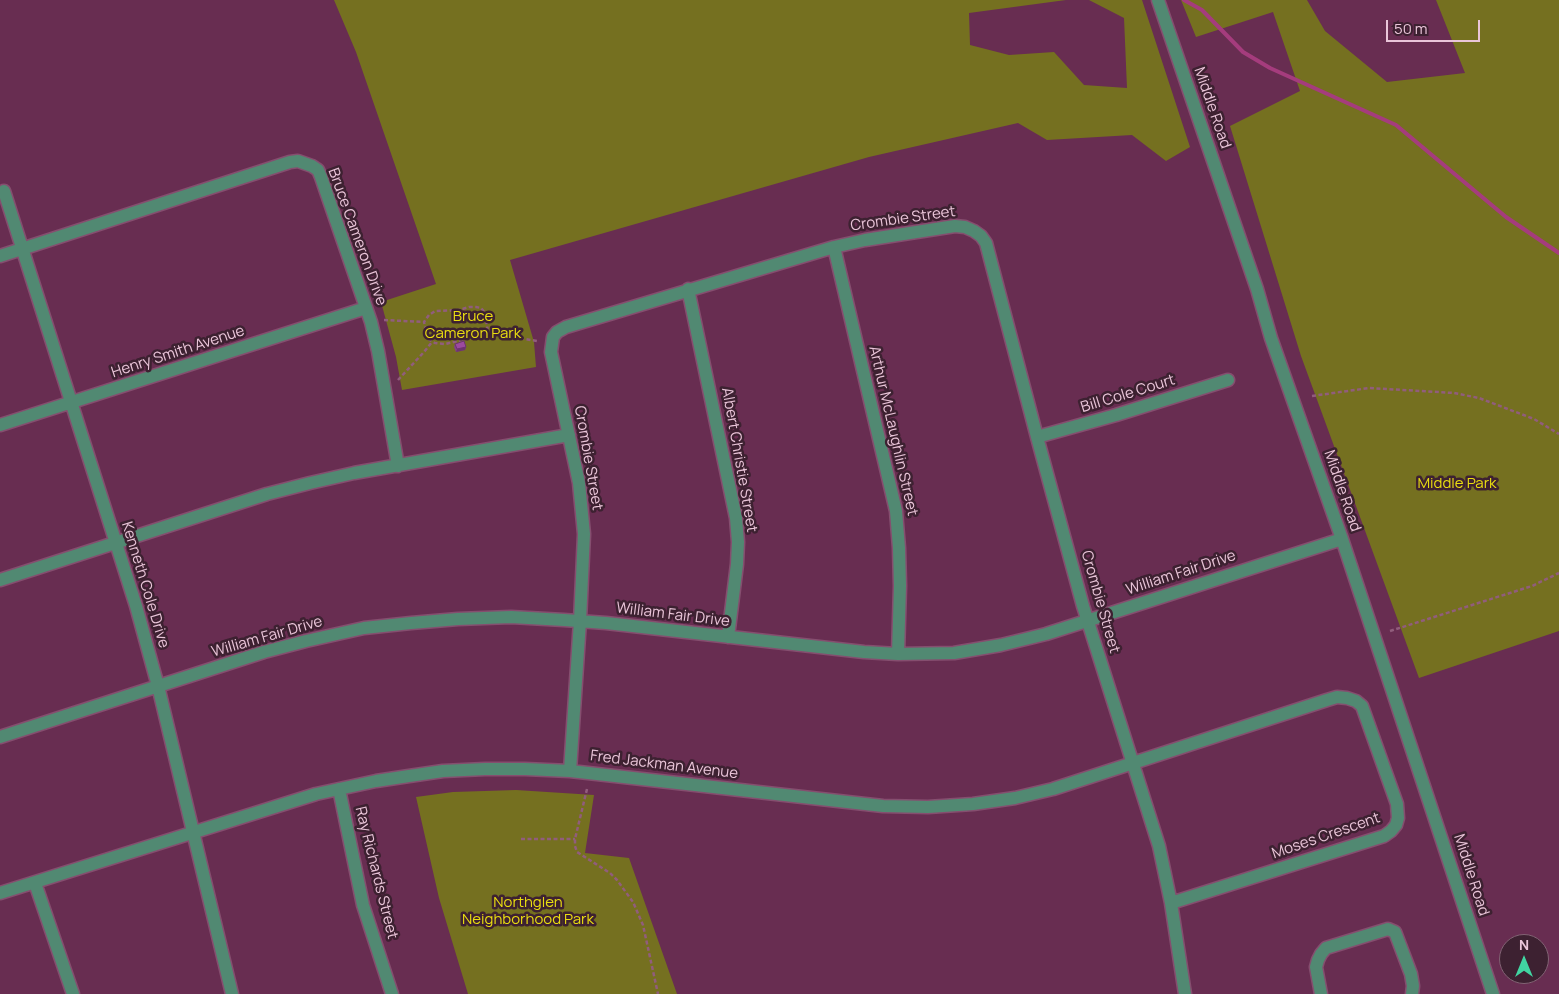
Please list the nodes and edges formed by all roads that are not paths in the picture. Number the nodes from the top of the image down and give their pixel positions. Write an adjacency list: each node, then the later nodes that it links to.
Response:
1 (1158, 0): 14 (street, Middle Road)
2 (4, 191): 4 (street, Kenneth Cole Drive)
3 (834, 247): 6 (street, Crombie Street); 12 (street, Crombie Street); 20 (street, Arthur McLaughlin Street)
4 (23, 248): 5 (street, Bruce Cameron Drive); 7 (street, Bruce Cameron Drive); 9 (street, Kenneth Cole Drive)
5 (0, 256)
6 (688, 289): 11 (street, Crombie Street); 19 (street, Albert Christie Street)
7 (366, 308): 9 (street, Henry Smith Avenue); 13 (street, Bruce Cameron Drive)
8 (1228, 380): 12 (street, Bill Cole Court)
9 (72, 403): 10 (street, Henry Smith Avenue); 15 (street, Kenneth Cole Drive)
10 (0, 426)
11 (569, 435): 13 (street); 17 (street, Crombie Street)
12 (1037, 437): 18 (street, Crombie Street)
13 (398, 466): 15 (street)
14 (1342, 538): 18 (street, William Fair Drive); 36 (street, Middle Road)
15 (115, 543): 16 (street); 21 (street, Kenneth Cole Drive)
16 (0, 580)
17 (580, 621): 19 (street, William Fair Drive); 21 (street, William Fair Drive); 24 (street, Crombie Street)
18 (1088, 621): 20 (street, William Fair Drive); 23 (street, Crombie Street)
19 (728, 637): 20 (street, William Fair Drive)
20 (898, 654)
21 (158, 686): 22 (street, William Fair Drive); 26 (street, Kenneth Cole Drive)
22 (0, 737)
23 (1132, 764): 24 (street, Fred Jackman Avenue); 29 (street, Crombie Street); 29 (street, Moses Crescent)
24 (570, 771): 25 (street, Fred Jackman Avenue)
25 (339, 789): 26 (street, Fred Jackman Avenue); 32 (street, Ray Richards Street)
26 (193, 833): 27 (street, Fred Jackman Avenue); 31 (street, Kenneth Cole Drive)
27 (35, 882): 28 (street, Fred Jackman Avenue); 30 (street)
28 (0, 893)
29 (1171, 903): 33 (street, Crombie Street)
30 (72, 994)
31 (232, 994)
32 (392, 994)
33 (1186, 994)
34 (1321, 994): 35 (street)
35 (1412, 994)
36 (1493, 994)

